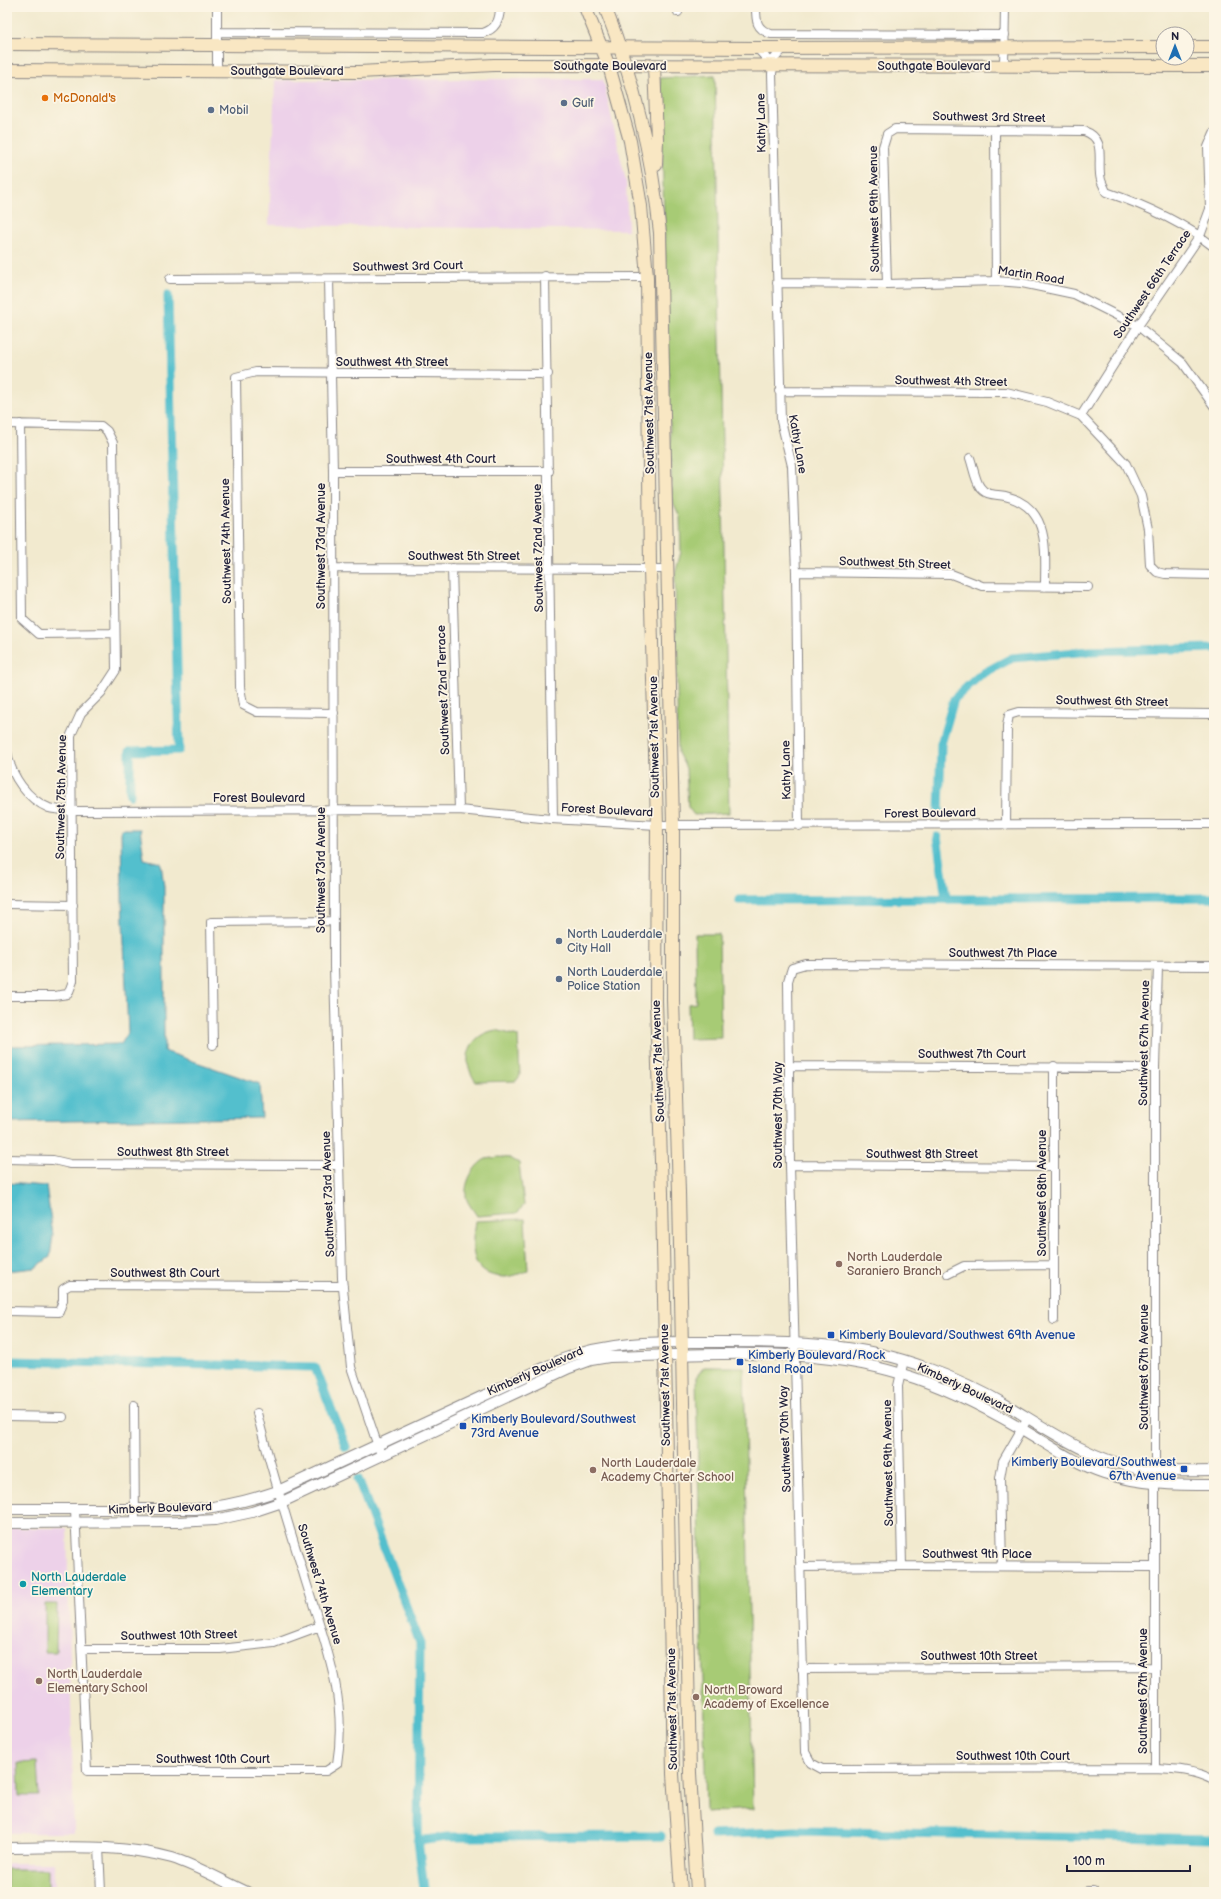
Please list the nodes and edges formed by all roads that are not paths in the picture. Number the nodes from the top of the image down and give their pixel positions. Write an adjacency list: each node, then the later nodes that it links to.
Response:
1 (217, 7): 7 (street)
2 (500, 7): 7 (street)
3 (585, 7): 11 (main road, Southwest 71st Avenue)
4 (605, 7): 12 (main road, Southwest 71st Avenue)
5 (756, 7): 8 (street)
6 (1004, 7): 8 (street)
7 (217, 32): 10 (street)
8 (1005, 35): 14 (street)
9 (7, 44): 10 (main road, Southgate Boulevard)
10 (217, 44): 11 (main road, Southgate Boulevard); 26 (street)
11 (601, 47): 12 (main road, Southgate Boulevard); 19 (main road, Southwest 71st Avenue)
12 (620, 47): 13 (main road, Southgate Boulevard); 20 (main road, Southwest 71st Avenue)
13 (756, 47): 18 (main road, Southgate Boulevard); 22 (street)
14 (1005, 47): 15 (main road, Southgate Boulevard); 18 (main road, Southgate Boulevard); 23 (street)
15 (1155, 47)
16 (1195, 47): 17 (main road)
17 (1214, 47)
18 (784, 48): 22 (street)
19 (609, 66): 20 (main road, Southgate Boulevard); 26 (main road, Southgate Boulevard); 31 (main road, Southwest 71st Avenue)
20 (626, 66): 21 (main road, Southgate Boulevard); 30 (main road, Southwest 71st Avenue)
21 (654, 66): 22 (main road, Southgate Boulevard); 30 (main road)
22 (772, 66): 23 (main road, Southgate Boulevard); 40 (street, Kathy Lane)
23 (1004, 66): 24 (main road, Southgate Boulevard)
24 (1214, 66)
25 (7, 70): 26 (main road, Southgate Boulevard)
26 (217, 71)
27 (995, 130): 29 (street, Southwest 3rd Street); 33 (street, Southwest 3rd Street); 39 (street)
28 (1214, 133): 33 (street, Southwest 66th Terrace)
29 (887, 134): 41 (street, Southwest 69th Avenue)
30 (655, 188): 32 (main road, Southwest 71st Avenue)
31 (642, 214): 32 (main road); 36 (main road, Southwest 71st Avenue)
32 (660, 233): 58 (main road, Southwest 71st Avenue)
33 (1200, 236): 34 (street); 42 (street, Southwest 66th Terrace)
34 (1214, 247)
35 (545, 276): 36 (street, Southwest 3rd Court); 38 (street, Southwest 3rd Court); 44 (street, Southwest 72nd Avenue)
36 (647, 277): 57 (main road, Southwest 71st Avenue)
37 (170, 279): 38 (street, Southwest 3rd Court)
38 (329, 279): 43 (street, Southwest 73rd Avenue)
39 (996, 281): 41 (street, Martin Road); 42 (street, Martin Road)
40 (777, 283): 41 (street, Martin Road); 46 (street, Kathy Lane)
41 (887, 284)
42 (1138, 326): 47 (street, Martin Road); 48 (street, Southwest 66th Terrace)
43 (331, 374): 44 (street, Southwest 4th Street); 45 (street, Southwest 4th Street); 52 (street, Southwest 73rd Avenue)
44 (548, 374): 53 (street, Southwest 72nd Avenue)
45 (236, 377): 64 (street, Southwest 74th Avenue)
46 (779, 391): 48 (street, Southwest 4th Street); 59 (street, Kathy Lane)
47 (1214, 406)
48 (1081, 416): 60 (street, Southwest 4th Street)
49 (7, 424): 50 (street)
50 (20, 424): 63 (street, Southwest 75th Avenue); 63 (street)
51 (970, 458): 61 (street)
52 (333, 471): 53 (street, Southwest 4th Court); 54 (street, Southwest 73rd Avenue)
53 (549, 471): 56 (street, Southwest 72nd Avenue)
54 (334, 568): 55 (street, Southwest 5th Street); 64 (street, Southwest 73rd Avenue)
55 (452, 568): 56 (street, Southwest 5th Street); 68 (street, Southwest 72nd Terrace)
56 (550, 568): 57 (street, Southwest 5th Street); 70 (street, Southwest 72nd Avenue)
57 (650, 569): 58 (street, Southwest 5th Street); 72 (main road, Southwest 71st Avenue)
58 (667, 569): 73 (main road, Southwest 71st Avenue)
59 (796, 572): 61 (street, Southwest 5th Street); 75 (street, Kathy Lane)
60 (1214, 574)
61 (1045, 587): 62 (street, Southwest 5th Street)
62 (1088, 587)
63 (115, 633): 69 (street, Southwest 75th Avenue)
64 (334, 713): 67 (street, Southwest 73rd Avenue)
65 (1214, 714): 74 (street, Southwest 6th Street)
66 (7, 752): 69 (street)
67 (332, 810): 68 (street, Forest Boulevard); 69 (street, Forest Boulevard); 78 (street, Southwest 73rd Avenue)
68 (459, 810): 70 (street, Forest Boulevard)
69 (72, 811): 77 (street, Southwest 75th Avenue)
70 (553, 819): 72 (street, Forest Boulevard)
71 (1214, 824): 74 (street, Forest Boulevard)
72 (656, 825): 73 (street, Forest Boulevard); 98 (main road, Southwest 71st Avenue)
73 (673, 825): 75 (street, Forest Boulevard); 96 (main road, Southwest 71st Avenue)
74 (1006, 825): 75 (street, Forest Boulevard)
75 (799, 826)
76 (7, 904): 77 (street)
77 (73, 905): 82 (street, Southwest 75th Avenue)
78 (333, 921): 83 (street); 88 (street, Southwest 73rd Avenue)
79 (1158, 966): 80 (street, Southwest 7th Place); 81 (street, Southwest 7th Place); 86 (street, Southwest 67th Avenue)
80 (1214, 966)
81 (792, 968): 84 (street, Southwest 70th Way)
82 (7, 996)
83 (213, 1045)
84 (790, 1066): 85 (street, Southwest 7th Court); 89 (street, Southwest 70th Way)
85 (1054, 1066): 86 (street, Southwest 7th Court); 90 (street, Southwest 68th Avenue)
86 (1154, 1068): 112 (street, Southwest 67th Avenue)
87 (7, 1158): 88 (street, Southwest 8th Street)
88 (339, 1164): 93 (street, Southwest 73rd Avenue)
89 (790, 1165): 90 (street, Southwest 8th Street); 97 (street, Southwest 70th Way)
90 (1054, 1167): 91 (street, Southwest 68th Avenue)
91 (1054, 1265): 92 (street); 95 (street, Southwest 68th Avenue)
92 (948, 1274)
93 (343, 1286): 94 (street, Southwest 8th Court); 110 (street, Southwest 73rd Avenue)
94 (7, 1311)
95 (1054, 1320)
96 (681, 1342): 97 (street, Kimberly Boulevard); 98 (street, Kimberly Boulevard); 101 (main road, Southwest 71st Avenue)
97 (794, 1342): 99 (street, Southwest 70th Way); 102 (street, Kimberly Boulevard)
98 (664, 1343): 100 (main road, Southwest 71st Avenue); 110 (street, Kimberly Boulevard)
99 (794, 1355): 101 (street, Kimberly Boulevard); 103 (street, Kimberly Boulevard); 126 (street, Southwest 70th Way)
100 (664, 1356): 101 (street, Kimberly Boulevard); 111 (street, Kimberly Boulevard); 140 (main road, Southwest 71st Avenue)
101 (681, 1356): 141 (main road, Southwest 71st Avenue)
102 (904, 1360): 103 (street, Southwest 69th Avenue); 108 (street, Kimberly Boulevard)
103 (901, 1373): 109 (street, Kimberly Boulevard); 124 (street, Southwest 69th Avenue)
104 (134, 1404): 120 (street)
105 (257, 1413): 116 (street, Southwest 74th Avenue)
106 (7, 1416): 107 (street)
107 (63, 1417)
108 (1028, 1418): 109 (street); 112 (street, Kimberly Boulevard)
109 (1021, 1429): 114 (street, Kimberly Boulevard); 125 (street)
110 (376, 1445): 111 (street, Southwest 73rd Avenue); 116 (street, Kimberly Boulevard)
111 (381, 1455): 117 (street, Kimberly Boulevard)
112 (1156, 1470): 113 (street, Kimberly Boulevard); 114 (street, Southwest 67th Avenue)
113 (1214, 1471)
114 (1156, 1484): 115 (street, Kimberly Boulevard); 127 (street, Southwest 67th Avenue)
115 (1214, 1485)
116 (278, 1490): 117 (street, Southwest 74th Avenue); 120 (street, Kimberly Boulevard)
117 (282, 1502): 122 (street, Kimberly Boulevard); 128 (street, Southwest 74th Avenue)
118 (7, 1509): 119 (street, Kimberly Boulevard)
119 (75, 1510): 120 (street, Kimberly Boulevard); 123 (street)
120 (135, 1510): 122 (street)
121 (7, 1522): 123 (street, Kimberly Boulevard)
122 (135, 1522): 123 (street, Kimberly Boulevard)
123 (76, 1523): 129 (street)
124 (902, 1566): 125 (street, Southwest 9th Place); 126 (street, Southwest 9th Place)
125 (1002, 1566): 127 (street, Southwest 9th Place)
126 (800, 1567): 131 (street, Southwest 70th Way)
127 (1155, 1567): 130 (street, Southwest 67th Avenue)
128 (320, 1626): 129 (street, Southwest 10th Street); 132 (street, Southwest 74th Avenue)
129 (83, 1649): 132 (street, Southwest 10th Court)
130 (1155, 1667): 131 (street, Southwest 10th Street); 134 (street, Southwest 67th Avenue)
131 (802, 1669): 133 (street, Southwest 70th Way)
132 (337, 1764)
133 (811, 1764): 134 (street, Southwest 10th Court)
134 (1155, 1768): 135 (street, Southwest 10th Court)
135 (1214, 1780)
136 (99, 1847): 137 (street); 138 (street); 139 (street)
137 (7, 1848)
138 (101, 1892)
139 (247, 1892)
140 (681, 1892)
141 (697, 1892)
142 (1087, 1892): 143 (street)
143 (1093, 1892)

